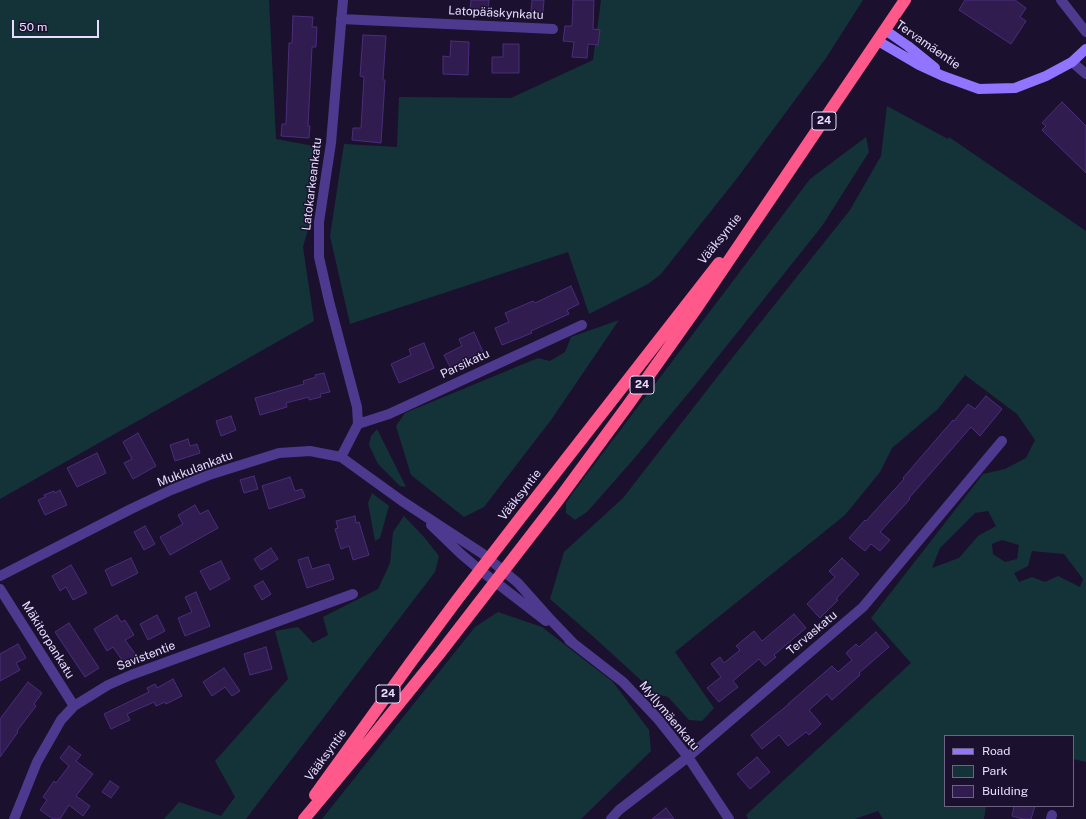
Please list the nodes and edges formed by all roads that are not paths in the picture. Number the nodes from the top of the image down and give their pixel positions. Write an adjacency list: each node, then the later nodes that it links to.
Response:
1 (343, 0): 4 (street, Latokarkeankatu)
2 (905, 0): 7 (highway, 24)
3 (1061, 0): 6 (street)
4 (341, 19): 5 (street, Latopääskynkatu); 13 (street, Latokarkeankatu)
5 (553, 29)
6 (1086, 32)
7 (879, 39): 9 (street, Tervamäentie); 11 (highway, Vääksyntie / 24)
8 (1086, 49): 9 (street, Tervamäentie)
9 (1072, 62): 10 (street)
10 (1086, 74)
11 (774, 195): 17 (highway, Vääksyntie / 24); 19 (highway, Vääksyntie / 24)
12 (582, 325): 13 (street, Parsikatu)
13 (358, 424): 15 (street, Latokarkeankatu)
14 (1002, 440): 26 (street, Tervaskatu)
15 (341, 457): 16 (street, Mukkulankatu); 20 (street, Mukkulankatu)
16 (402, 501): 17 (street, Mukkulankatu); 18 (street, Mukkulankatu)
17 (489, 559): 18 (highway, Vääksyntie / 24); 19 (street, Mukkulankatu)
18 (480, 570): 21 (street, Myllymäenkatu); 28 (highway, Vääksyntie / 24)
19 (504, 571): 21 (highway, Vääksyntie / 24); 24 (street, Myllymäenkatu)
20 (0, 576)
21 (495, 582): 24 (street, Myllymäenkatu); 29 (highway, Vääksyntie / 24)
22 (0, 589): 25 (street, Mäkitorpankatu)
23 (352, 594): 25 (street, Savistentie)
24 (574, 644): 26 (street, Myllymäenkatu)
25 (74, 706): 27 (street, Savistentie)
26 (688, 757): 30 (street, Tervaskatu); 31 (street, Myllymäenkatu)
27 (14, 819)
28 (298, 819)
29 (304, 819)
30 (611, 819)
31 (729, 819)

